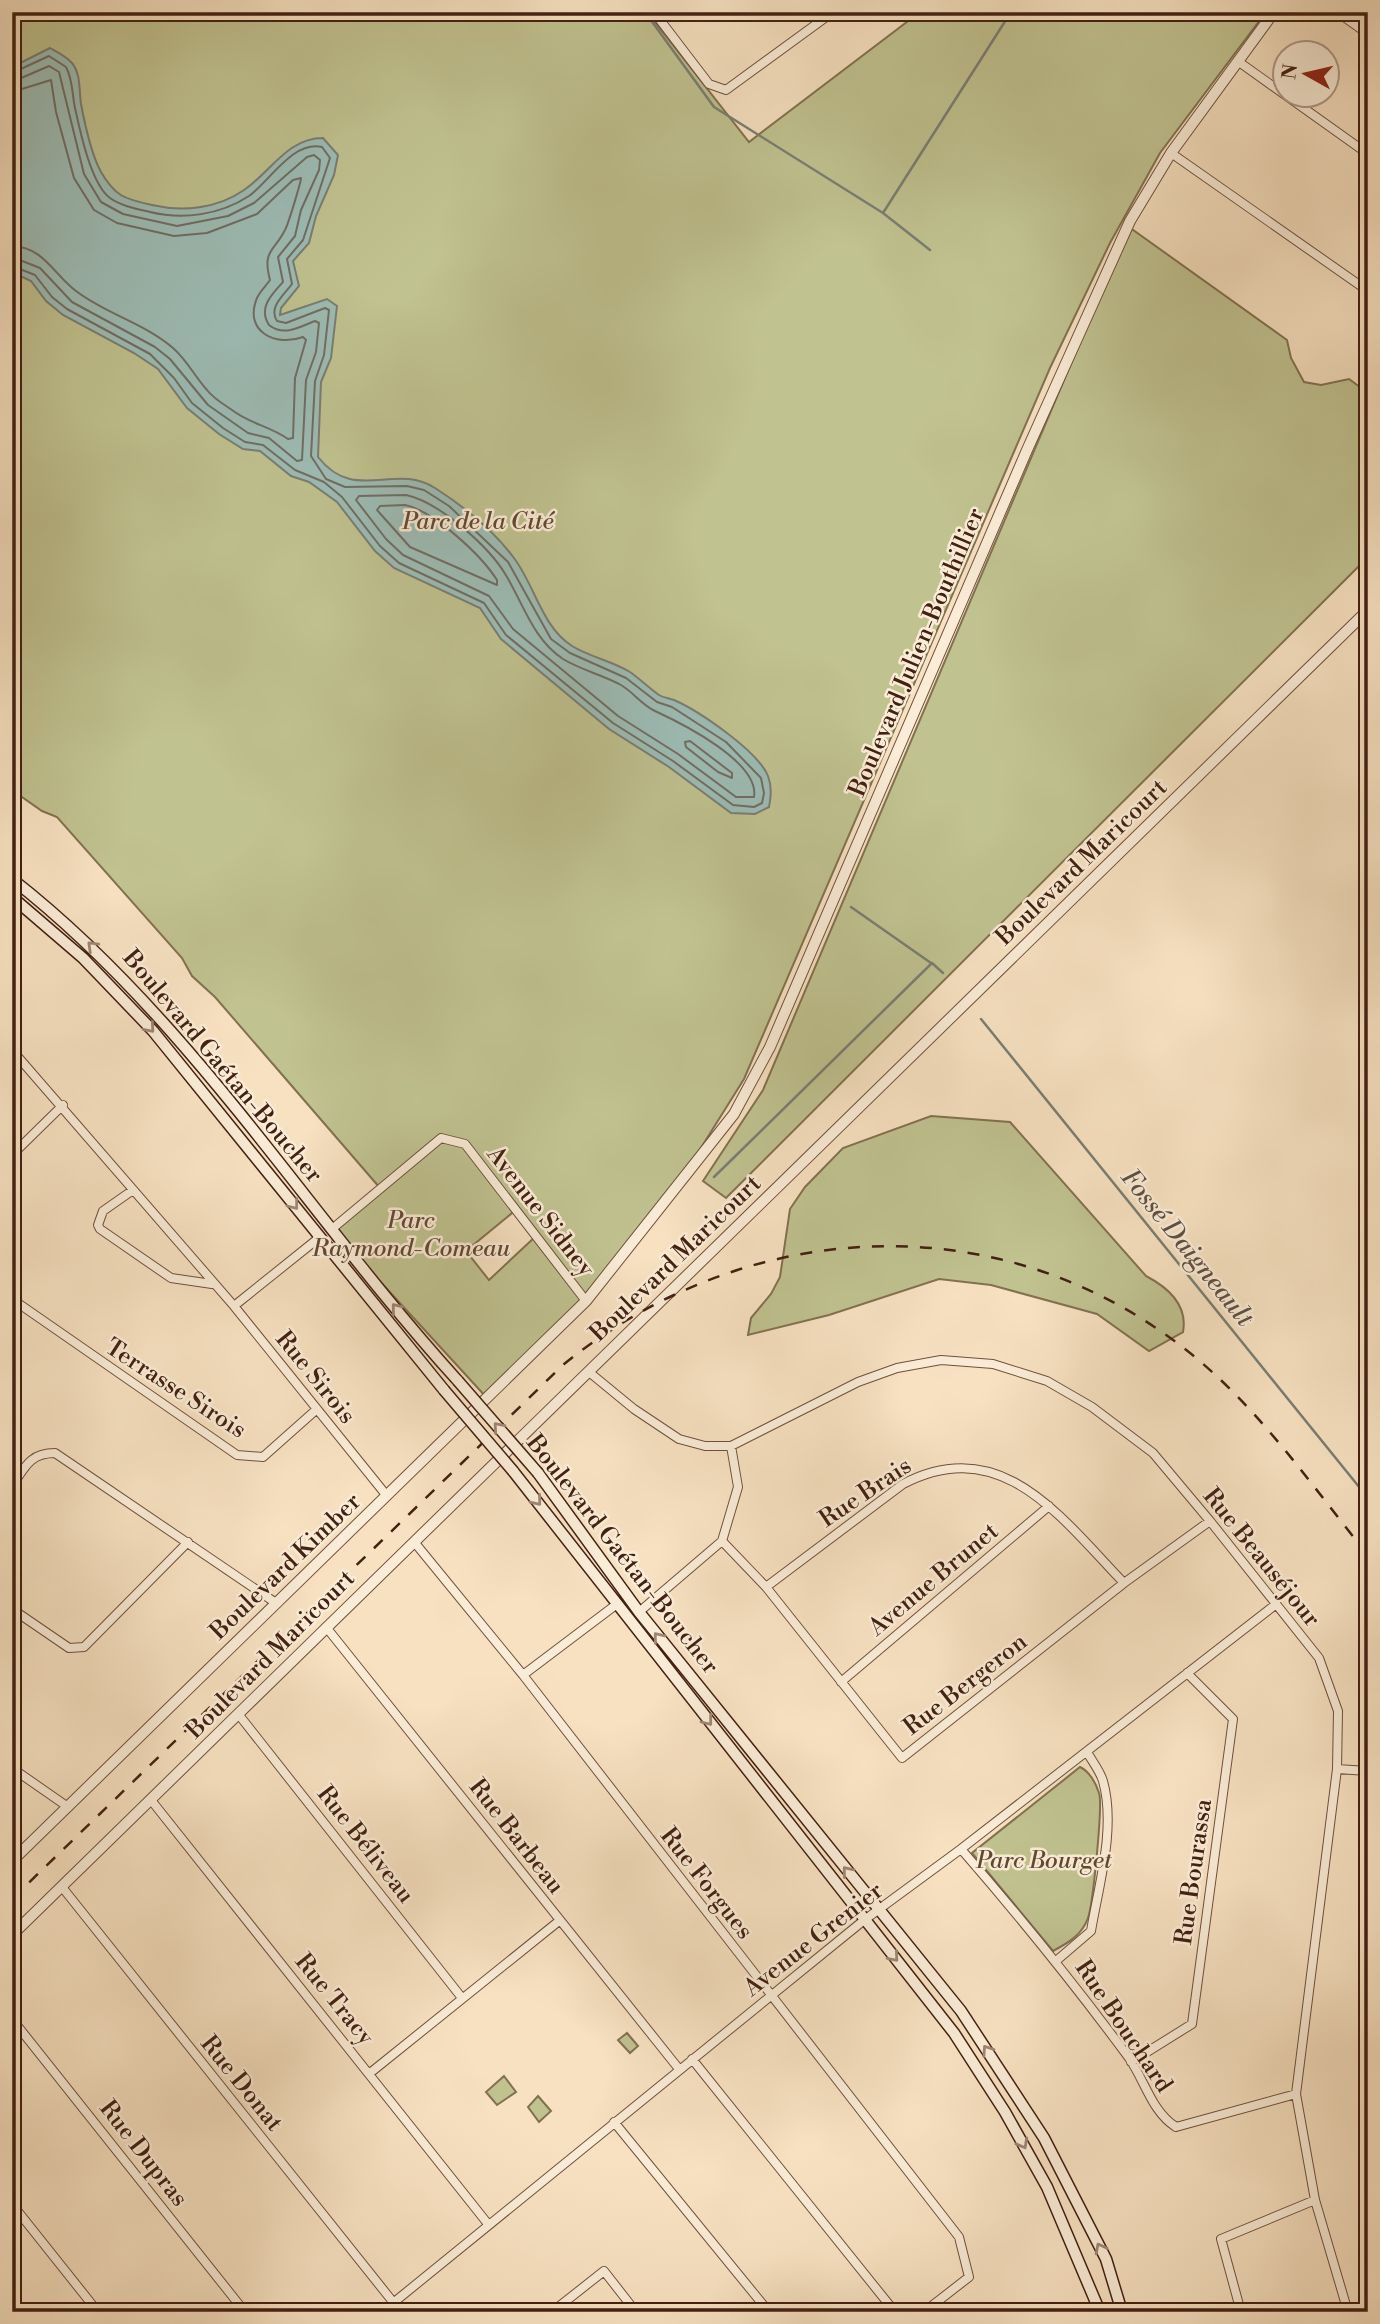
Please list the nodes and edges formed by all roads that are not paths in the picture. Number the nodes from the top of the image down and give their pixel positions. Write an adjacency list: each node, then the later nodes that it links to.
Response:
1 (832, 12): 4 (street)
2 (1274, 12): 6 (street, Boulevard Julien-Bouthillier)
3 (1336, 12): 5 (street)
4 (656, 13)
5 (1368, 34)
6 (1239, 62): 7 (street, Boulevard Julien-Bouthillier); 8 (street)
7 (1171, 153): 9 (street); 21 (street, Boulevard Julien-Bouthillier)
8 (1368, 154)
9 (1368, 290)
10 (1368, 610): 23 (street, Boulevard Maricourt)
11 (12, 879): 17 (main road, Boulevard Gaétan-Boucher, one-way to 11)
12 (12, 897): 18 (main road, Boulevard Gaétan-Boucher, one-way to 18)
13 (12, 1050): 14 (street, Rue Sirois)
14 (63, 1105): 15 (street); 16 (street, Rue Sirois)
15 (12, 1155)
16 (133, 1190): 19 (street, Rue Sirois); 19 (street)
17 (332, 1229): 21 (street, Avenue Sidney); 39 (main road, Boulevard Gaétan-Boucher, one-way to 17, bridge)
18 (320, 1237): 22 (street); 36 (main road, Boulevard Gaétan-Boucher, one-way to 36, bridge)
19 (212, 1284): 22 (street, Rue Sirois)
20 (12, 1299): 24 (street, Terrasse Sirois)
21 (586, 1301): 27 (street, Boulevard Kimber)
22 (234, 1306): 24 (street, Rue Sirois)
23 (589, 1372): 25 (street); 32 (street, Boulevard Maricourt)
24 (317, 1409): 27 (street, Rue Sirois)
25 (731, 1446): 29 (street, Rue Beauséjour); 30 (street)
26 (12, 1486): 31 (street)
27 (387, 1496): 35 (street, Boulevard Kimber)
28 (1049, 1506): 33 (street, Rue Brais); 34 (street, Rue Brais); 43 (street, Avenue Brunet)
29 (1210, 1521): 33 (street, Rue Bergeron); 37 (street, Rue Beauséjour)
30 (722, 1541): 34 (street, Rue Bergeron); 39 (street)
31 (188, 1542): 35 (street); 38 (street)
32 (415, 1543): 40 (street, Boulevard Maricourt); 42 (street, Rue Forgues)
33 (1124, 1583): 43 (street, Rue Bergeron)
34 (766, 1587): 43 (street, Rue Bergeron)
35 (276, 1603): 50 (street, Boulevard Kimber)
36 (617, 1604): 42 (street); 56 (main road, Boulevard Gaétan-Boucher, one-way to 56)
37 (1275, 1605): 41 (street, Avenue Grenier); 47 (street, Rue Beauséjour)
38 (12, 1609)
39 (639, 1612): 54 (main road, Boulevard Gaétan-Boucher, one-way to 39)
40 (327, 1627): 44 (street, Boulevard Maricourt); 55 (street, Rue Barbeau)
41 (1187, 1673): 45 (street, Avenue Grenier); 63 (street, Rue Bourassa)
42 (523, 1675): 59 (street, Rue Forgues)
43 (841, 1682)
44 (239, 1715): 49 (street, Boulevard Maricourt); 60 (street, Rue Béliveau)
45 (1087, 1752): 51 (street, Avenue Grenier); 58 (street)
46 (12, 1768): 50 (street)
47 (1337, 1769): 48 (street); 66 (street, Rue Beauséjour)
48 (1368, 1771)
49 (151, 1800): 53 (street, Boulevard Maricourt); 65 (street, Rue Tracy)
50 (68, 1807): 52 (street, Boulevard Kimber)
51 (961, 1849): 54 (street, Avenue Grenier); 58 (street, Rue Bouchard)
52 (12, 1861)
53 (62, 1887): 57 (street, Boulevard Maricourt); 71 (street, Rue Donat)
54 (879, 1912): 56 (street, Avenue Grenier); 81 (main road, Boulevard Gaétan-Boucher, one-way to 54)
55 (559, 1921): 60 (street); 64 (street, Rue Barbeau)
56 (863, 1921): 59 (street, Avenue Grenier); 80 (main road, Boulevard Gaétan-Boucher, one-way to 80)
57 (12, 1936)
58 (1056, 1961): 63 (street, Rue Bouchard)
59 (771, 1996): 62 (street, Avenue Grenier); 79 (street, Rue Forgues)
60 (462, 1998): 65 (street)
61 (12, 2019): 73 (street, Rue Dupras)
62 (692, 2060): 64 (street, Avenue Grenier); 78 (street)
63 (1131, 2062): 66 (street, Rue Bouchard)
64 (679, 2069): 67 (street, Avenue Grenier)
65 (370, 2073): 70 (street, Rue Tracy)
66 (1296, 2094): 68 (street, Rue Beauséjour)
67 (614, 2122): 70 (street, Avenue Grenier); 77 (street)
68 (1315, 2200): 82 (street); 83 (street, Rue Beauséjour)
69 (12, 2204): 72 (street)
70 (488, 2224): 71 (street, Avenue Grenier)
71 (393, 2302): 74 (street, Avenue Grenier)
72 (98, 2312)
73 (245, 2312)
74 (382, 2312)
75 (552, 2312): 76 (street)
76 (636, 2312)
77 (769, 2312)
78 (895, 2312)
79 (924, 2312)
80 (1100, 2312)
81 (1122, 2312)
82 (1241, 2312)
83 (1348, 2312)

